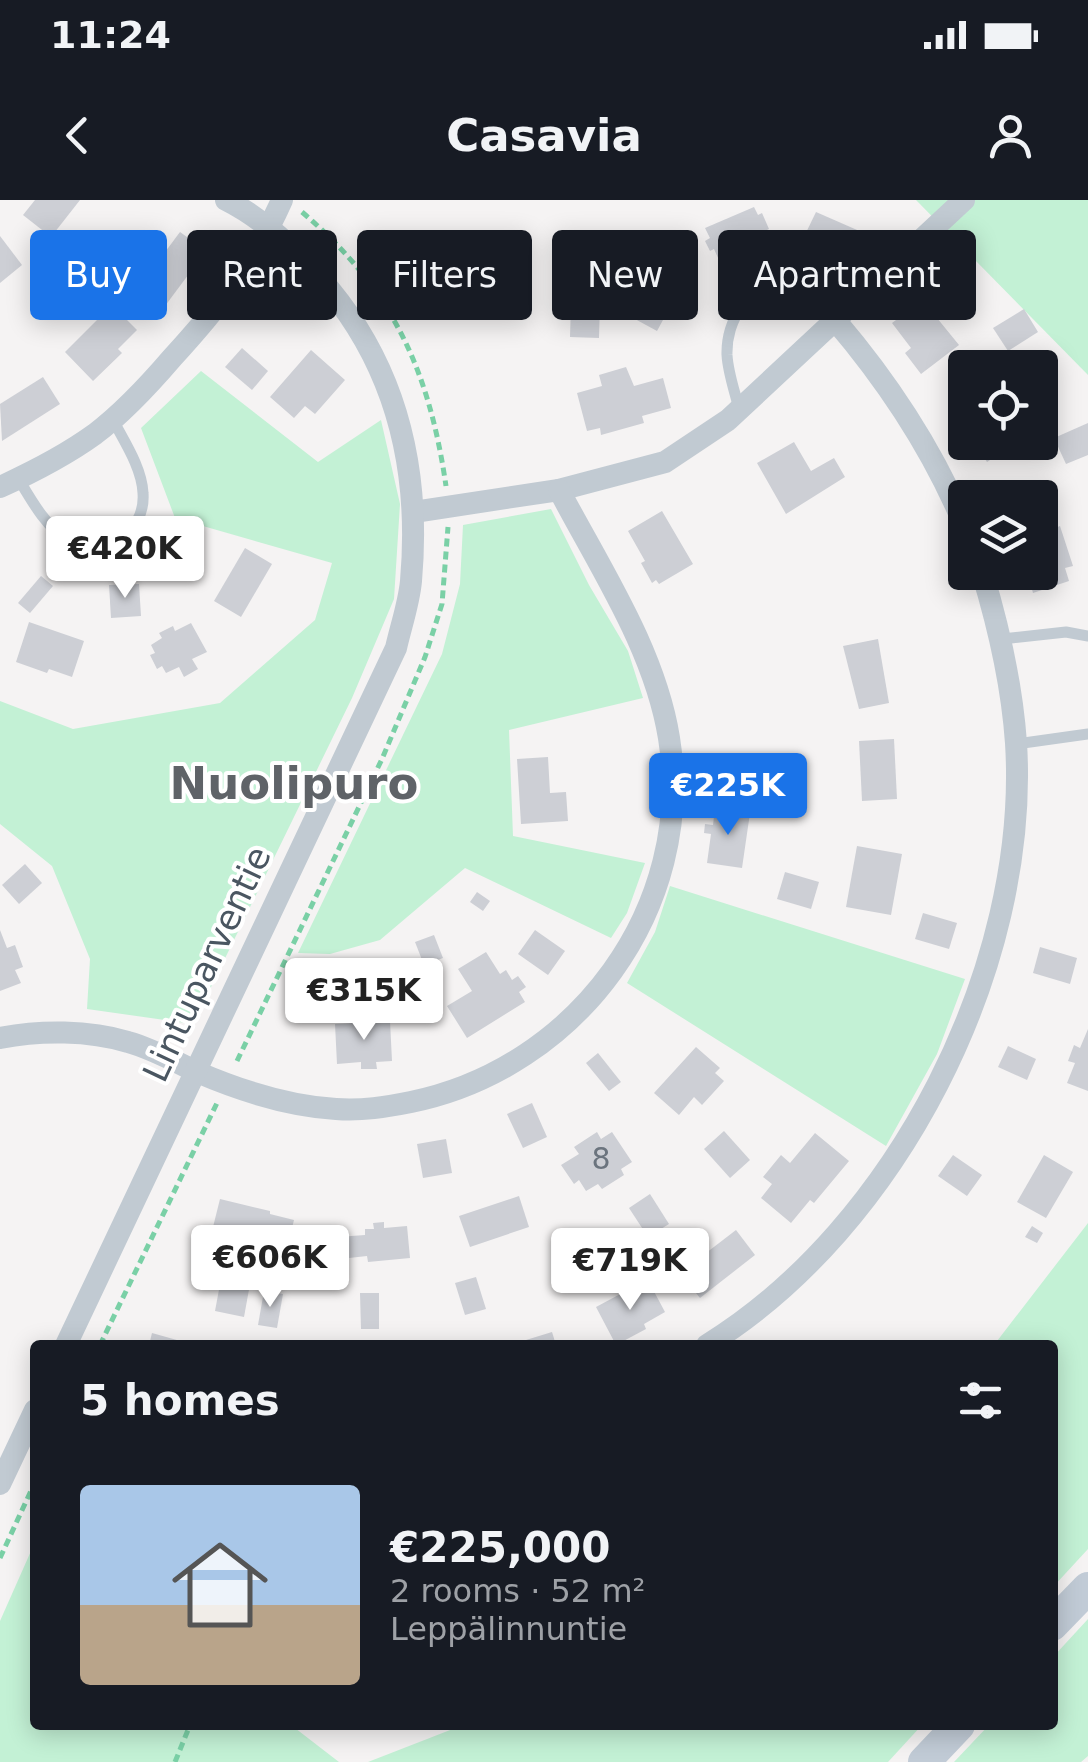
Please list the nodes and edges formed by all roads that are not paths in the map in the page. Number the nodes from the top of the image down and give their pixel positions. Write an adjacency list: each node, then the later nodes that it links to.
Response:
1 (226, 200): 4 (street, Lintuparventie)
2 (282, 200): 4 (street)
3 (964, 200): 5 (street)
4 (270, 228): 9 (street); 13 (street, Lintuparventie)
5 (932, 230)
6 (731, 320): 8 (lane)
7 (835, 320): 8 (street); 11 (street)
8 (739, 410): 12 (street)
9 (113, 420): 10 (street); 10 (lane)
10 (9, 483)
11 (948, 489)
12 (558, 490): 13 (street); 20 (street)
13 (414, 512): 20 (street, Lintuparventie)
14 (987, 590): 16 (street)
15 (1088, 636): 16 (lane)
16 (1002, 639): 18 (street)
17 (1088, 734): 18 (lane)
18 (1016, 744): 22 (street)
19 (0, 1038): 20 (street)
20 (195, 1071): 21 (street, Lintuparventie)
21 (68, 1340)
22 (714, 1340)
23 (30, 1421): 24 (street)
24 (0, 1484)
25 (1088, 1588): 26 (main road)
26 (1058, 1619)
27 (953, 1730): 28 (main road)
28 (924, 1762)

